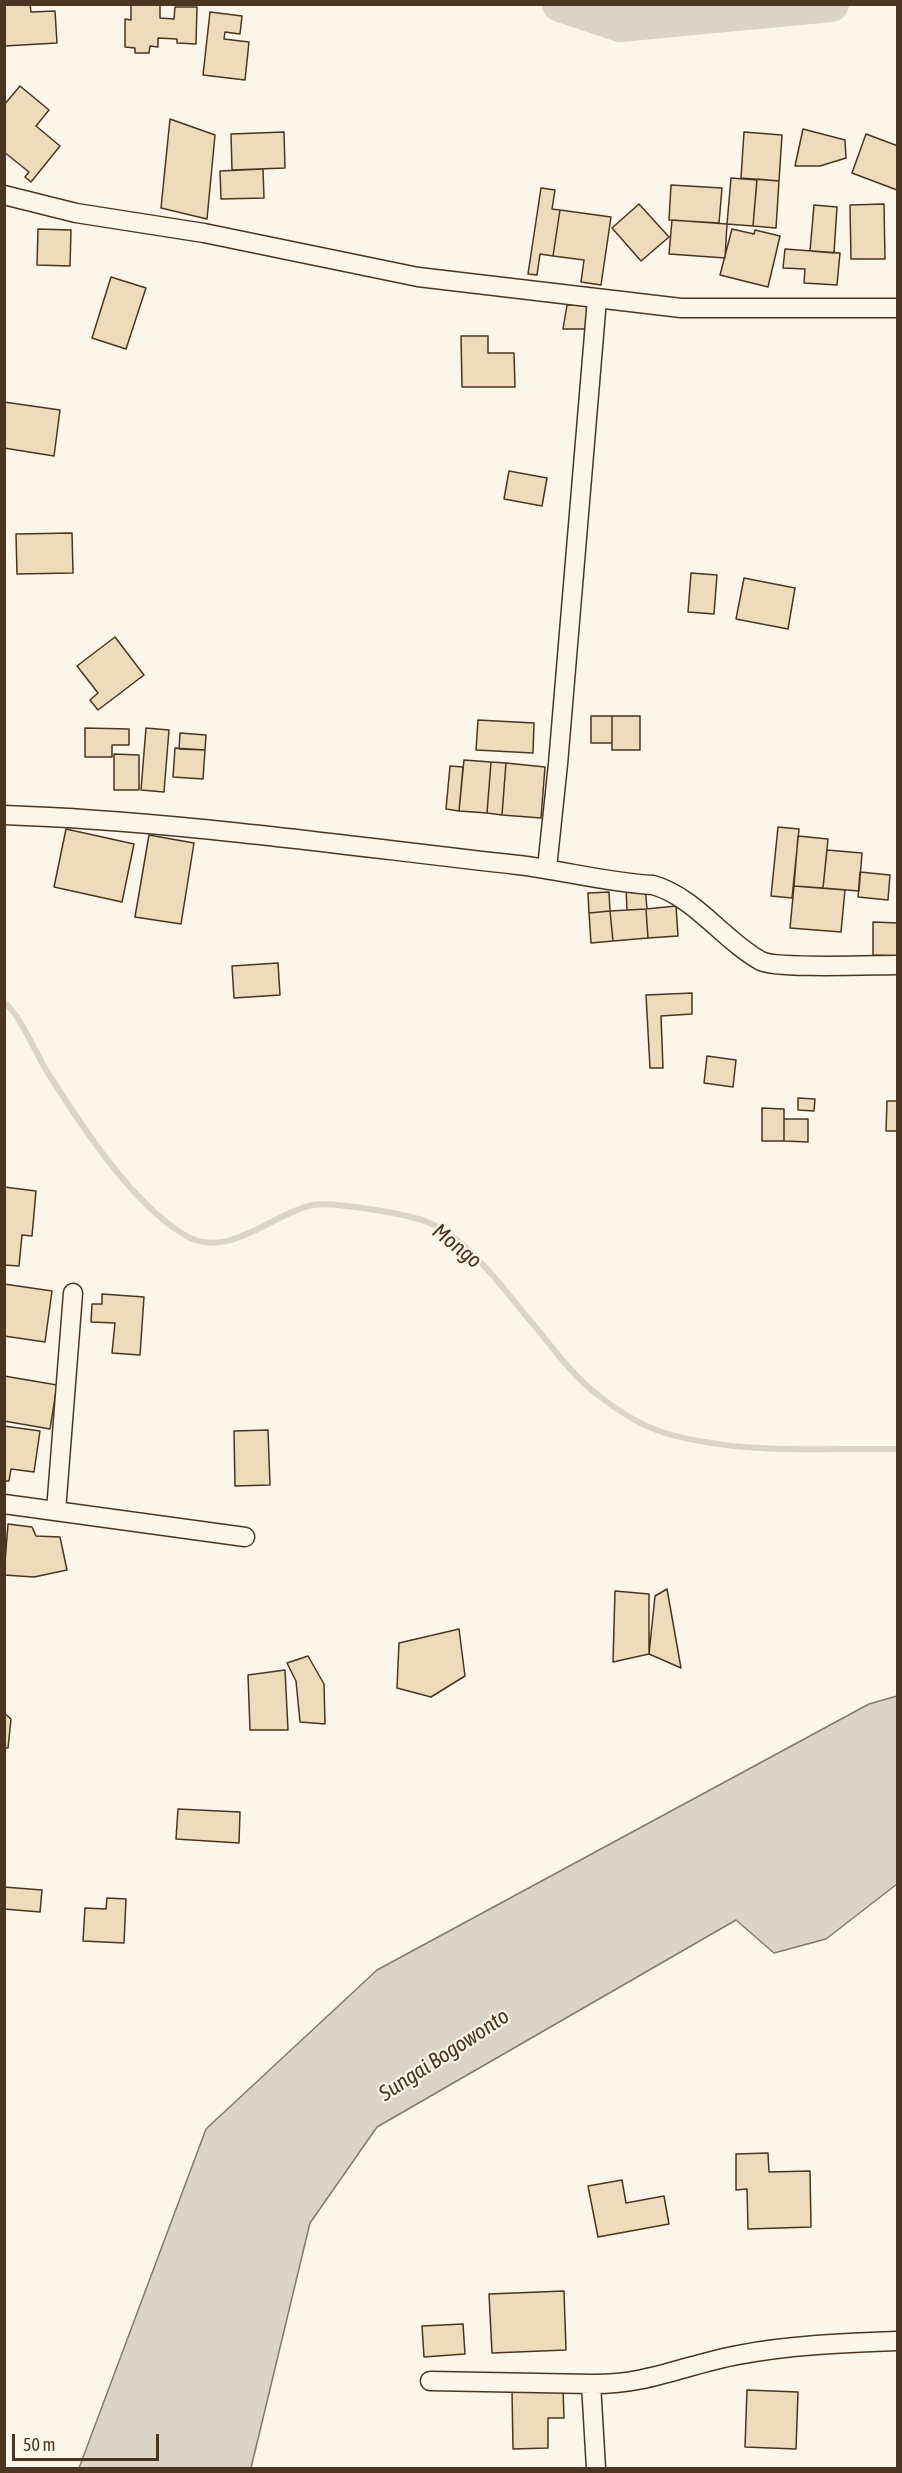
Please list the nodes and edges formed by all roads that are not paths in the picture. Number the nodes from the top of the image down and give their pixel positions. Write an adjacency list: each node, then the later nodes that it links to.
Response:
1 (4, 195): 2 (street)
2 (597, 299): 3 (street); 5 (street)
3 (897, 308)
4 (4, 815): 5 (street)
5 (547, 868): 6 (street)
6 (897, 965)
7 (73, 1293): 9 (street)
8 (4, 1504): 9 (street)
9 (56, 1511): 10 (street)
10 (245, 1537)
11 (897, 2341): 13 (street)
12 (430, 2381): 13 (street)
13 (591, 2384): 14 (street)
14 (596, 2469)

